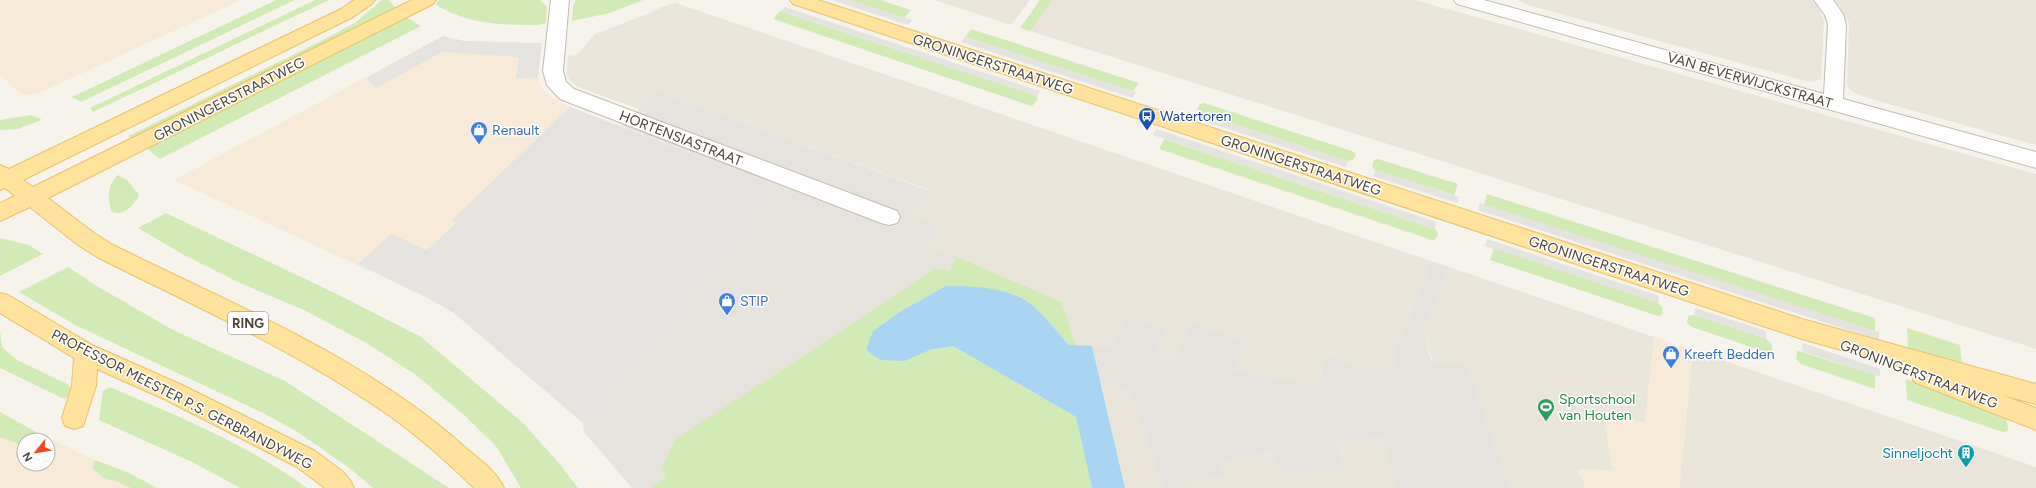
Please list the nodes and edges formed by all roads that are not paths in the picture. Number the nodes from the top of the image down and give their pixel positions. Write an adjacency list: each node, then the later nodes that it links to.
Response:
1 (366, 0): 9 (main road, GRONINGERSTRAATWEG)
2 (427, 0): 10 (main road, GRONINGERSTRAATWEG)
3 (560, 0): 12 (street, HORTENSIASTRAAT)
4 (799, 0): 14 (main road, GRONINGERSTRAATWEG)
5 (1463, 0): 7 (street, VAN BEVERWIJCKSTRAAT)
6 (1823, 0): 7 (street)
7 (1833, 103): 8 (street, VAN BEVERWIJCKSTRAAT)
8 (2036, 160)
9 (2, 178): 10 (main road, RING)
10 (31, 198): 11 (main road, GRONINGERSTRAATWEG); 20 (main road, RING)
11 (0, 213)
12 (889, 217)
13 (0, 302): 15 (main road, PROFESSOR MEESTER P.S. GERBRANDYWEG)
14 (1802, 329): 16 (main road, GRONINGERSTRAATWEG); 18 (main road, GRONINGERSTRAATWEG)
15 (86, 353): 17 (main road); 19 (main road, PROFESSOR MEESTER P.S. GERBRANDYWEG)
16 (2036, 394)
17 (74, 418)
18 (2036, 419)
19 (340, 488)
20 (491, 488)

